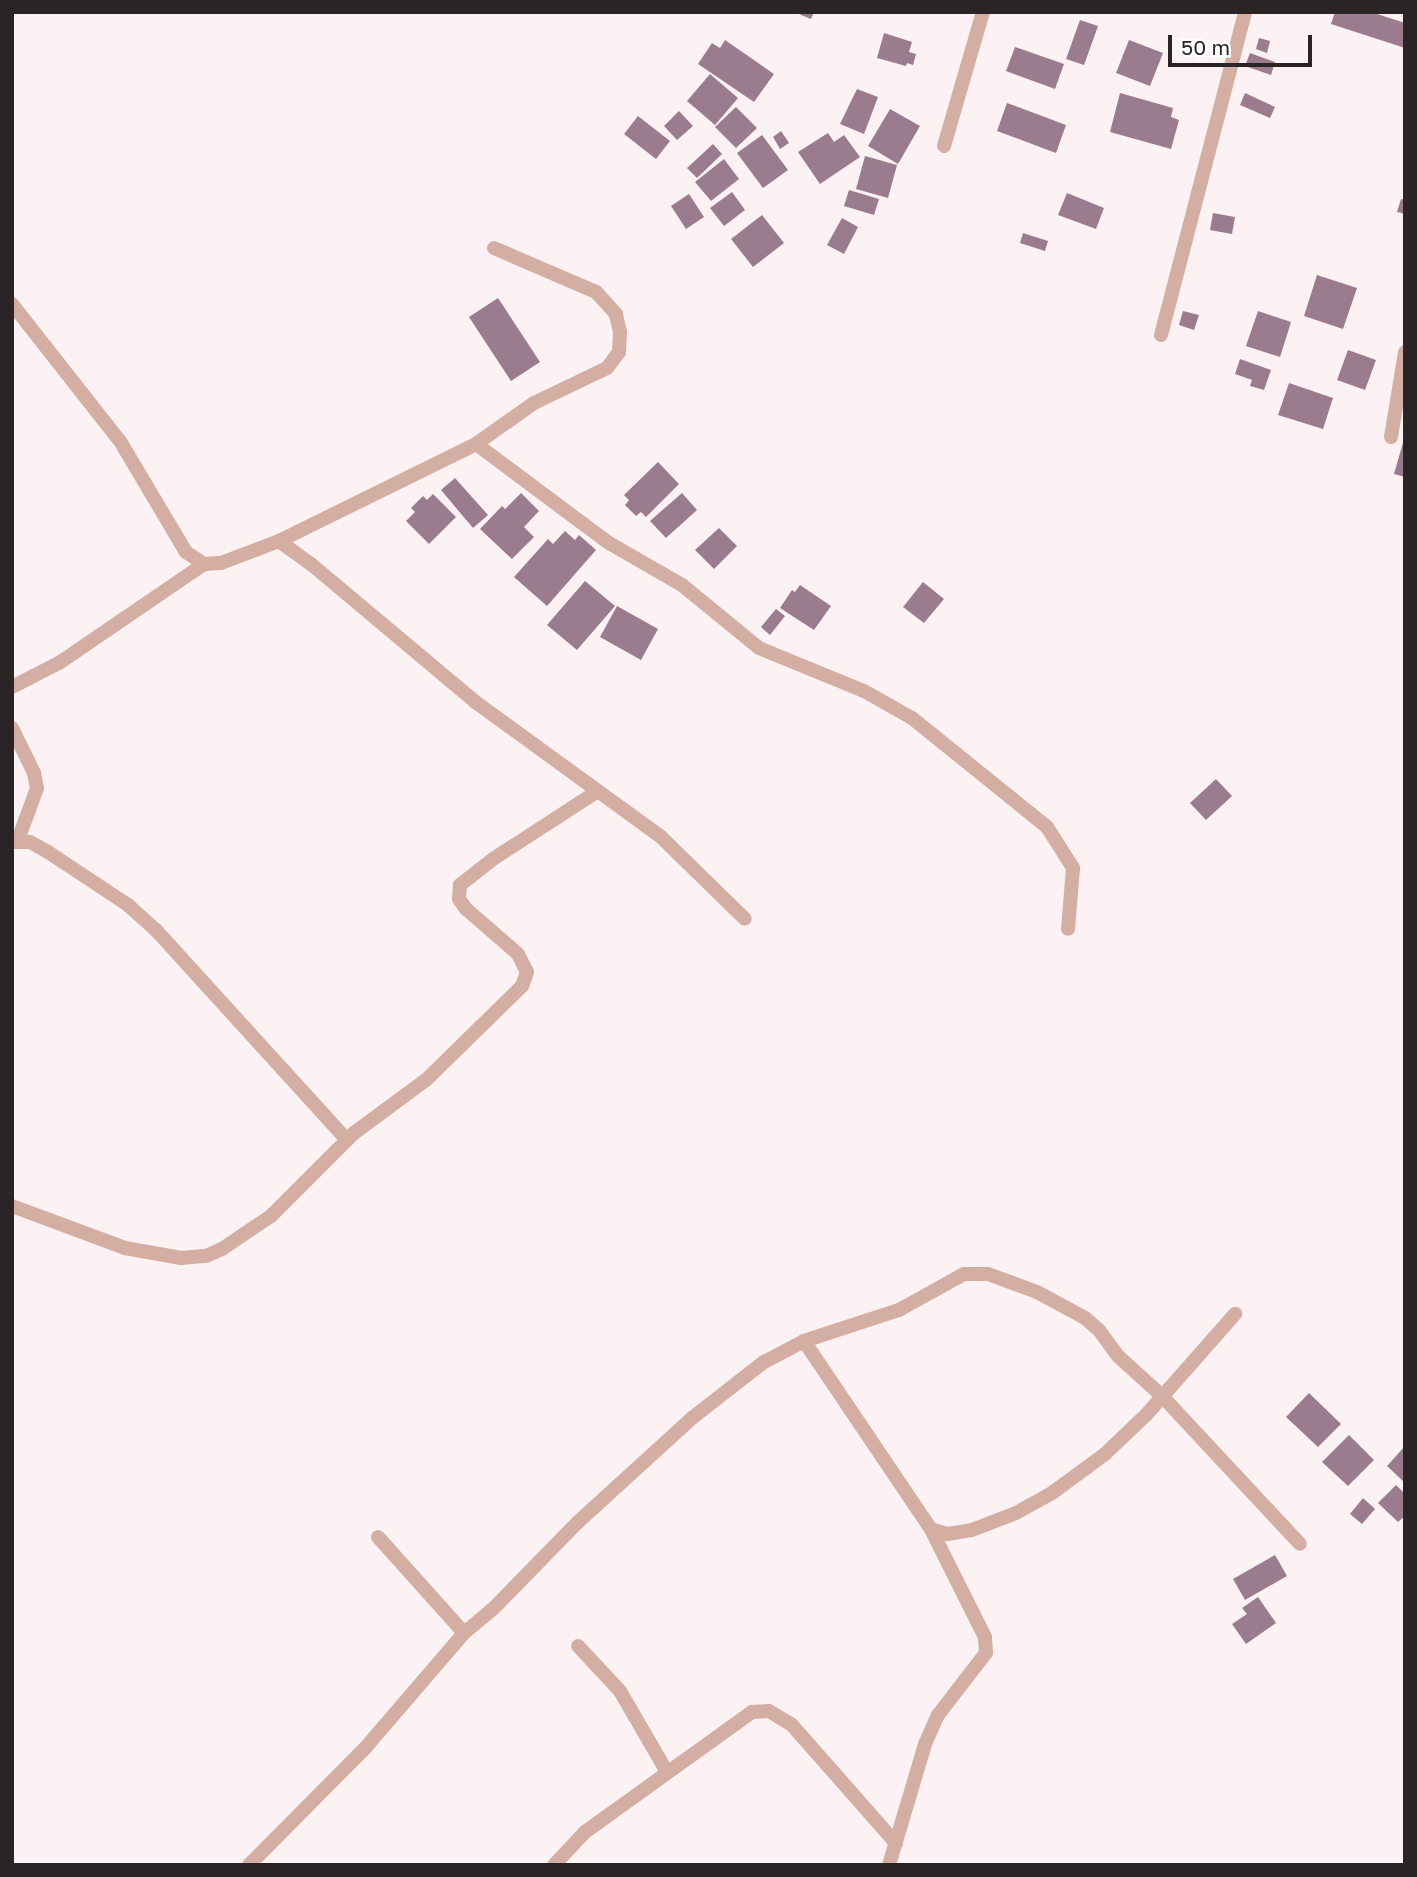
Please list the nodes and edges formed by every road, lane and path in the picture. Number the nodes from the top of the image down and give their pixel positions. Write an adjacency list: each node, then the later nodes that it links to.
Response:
1 (983, 12): 3 (street)
2 (1245, 12): 6 (street)
3 (944, 146)
4 (494, 248): 9 (street)
5 (12, 304): 11 (street)
6 (1161, 335)
7 (1405, 352): 8 (street)
8 (1391, 437)
9 (476, 444): 10 (street); 17 (street)
10 (279, 541): 11 (street); 14 (street)
11 (204, 564): 12 (street)
12 (12, 687)
13 (12, 728): 15 (street)
14 (596, 792): 16 (street); 18 (street)
15 (15, 841): 18 (street)
16 (745, 919)
17 (1068, 929)
18 (347, 1140): 19 (street)
19 (12, 1206)
20 (1235, 1314): 22 (street)
21 (804, 1341): 22 (street); 23 (street); 26 (street)
22 (1162, 1396): 23 (street); 25 (street)
23 (931, 1529): 29 (street)
24 (377, 1537): 26 (street)
25 (1300, 1544)
26 (464, 1633): 30 (street)
27 (578, 1646): 28 (street)
28 (667, 1772): 29 (street); 31 (street)
29 (896, 1843): 32 (street)
30 (249, 1865)
31 (554, 1865)
32 (890, 1865)

